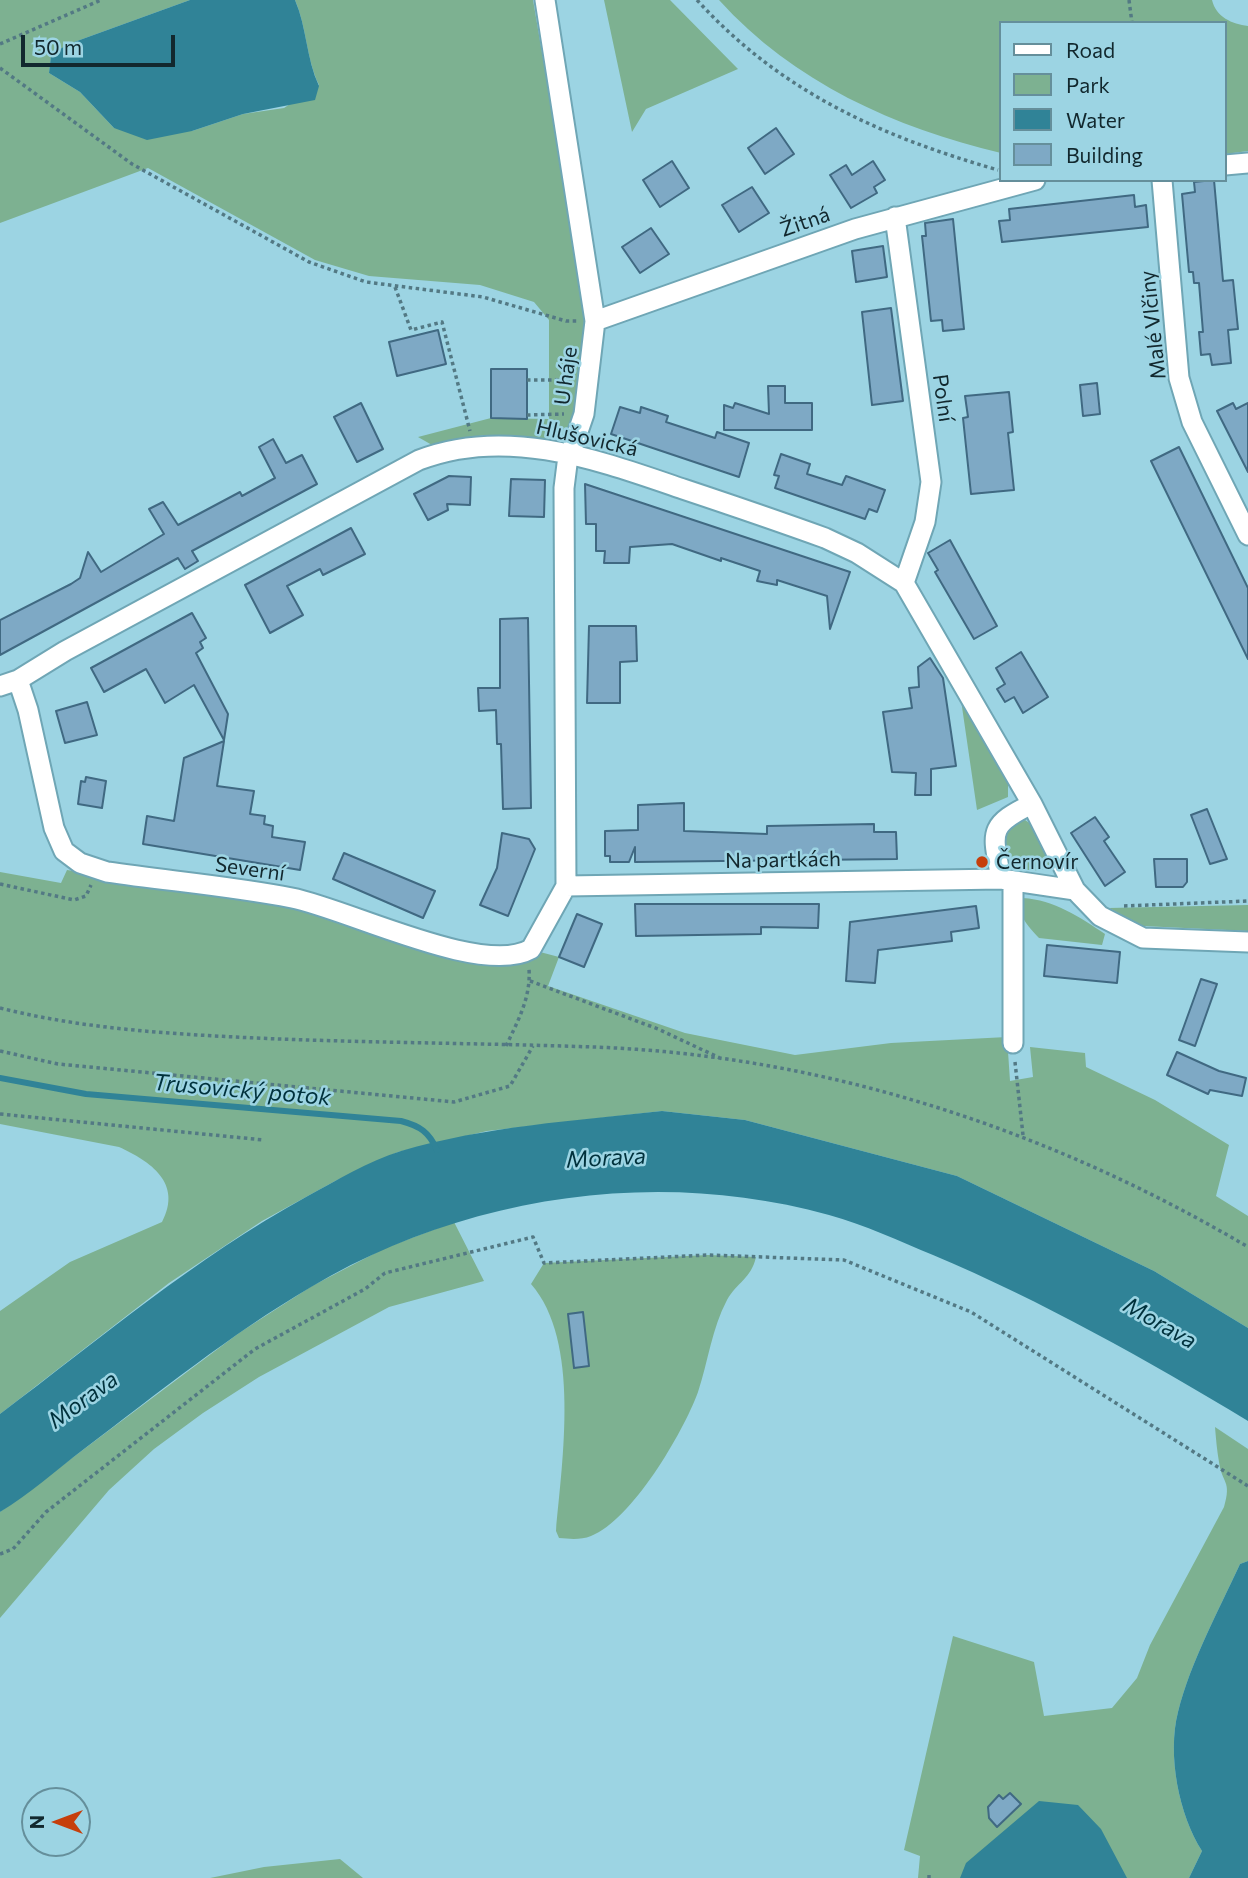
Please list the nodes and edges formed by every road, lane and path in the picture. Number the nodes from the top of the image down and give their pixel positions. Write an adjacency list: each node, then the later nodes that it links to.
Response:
1 (101, 0): 6 (path)
2 (545, 0): 15 (street, U háje)
3 (697, 0): 10 (path)
4 (1129, 0): 5 (path)
5 (1132, 21)
6 (0, 44)
7 (0, 68): 14 (path)
8 (1248, 163): 9 (street)
9 (1227, 165)
10 (1000, 171)
11 (1027, 182): 13 (street, Žitná)
12 (1162, 182): 22 (street, Malé Vlčiny)
13 (895, 216): 15 (street, Žitná); 23 (street, Polní)
14 (395, 287): 15 (path); 20 (path)
15 (595, 321): 17 (street, U háje)
16 (527, 380): 17 (path)
17 (589, 381): 18 (street, U háje)
18 (584, 414): 19 (path); 21 (street, U háje)
19 (527, 415)
20 (474, 446): 21 (street, Hlušovická); 24 (street, Hlušovická)
21 (571, 453): 23 (street, Hlušovická); 29 (street, U háje)
22 (1248, 536)
23 (904, 583): 25 (street, Hlušovická)
24 (9, 683): 26 (street, Severní)
25 (1032, 804): 27 (street); 30 (street, Hlušovická)
26 (99, 870): 28 (path); 34 (street, Severní)
27 (1007, 880): 29 (street, Na partkách); 30 (street, Na partkách); 37 (street)
28 (0, 884)
29 (566, 886): 34 (street)
30 (1075, 890): 32 (street, Hlušovická)
31 (1248, 901): 32 (path)
32 (1092, 907): 33 (street, Hlušovická)
33 (1248, 942)
34 (528, 951): 35 (path)
35 (530, 981): 38 (path); 41 (path)
36 (0, 1008): 38 (path)
37 (1013, 1043): 43 (path)
38 (506, 1046): 39 (path)
39 (533, 1046): 40 (path); 41 (path)
40 (0, 1051)
41 (727, 1061): 43 (path)
42 (0, 1114): 44 (path)
43 (1023, 1136): 45 (path)
44 (264, 1140)
45 (1248, 1247)
46 (1248, 1486): 47 (path)
47 (0, 1554)

